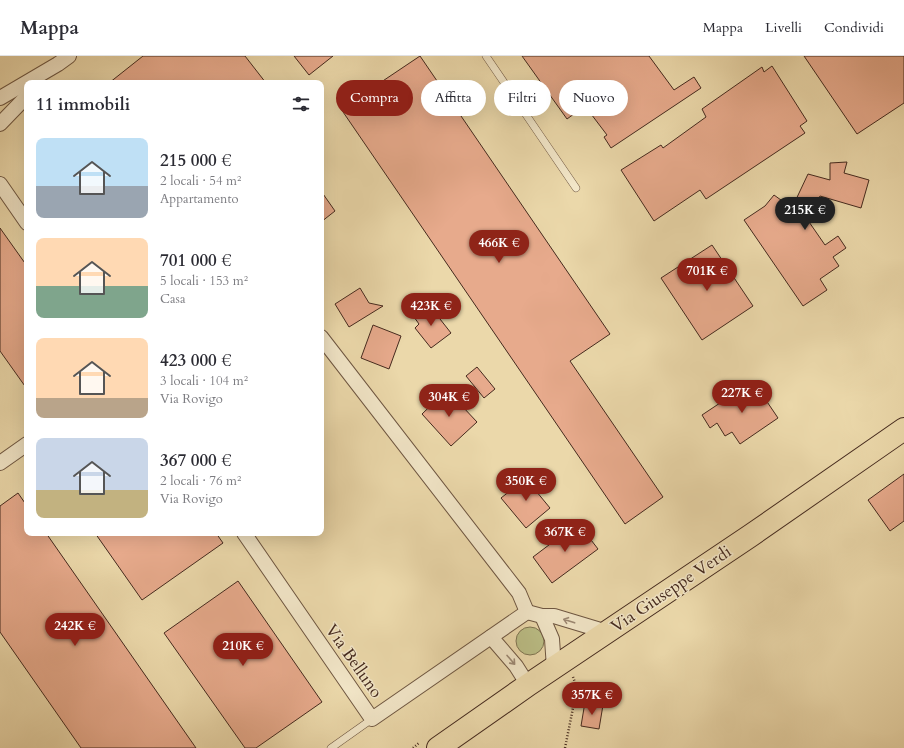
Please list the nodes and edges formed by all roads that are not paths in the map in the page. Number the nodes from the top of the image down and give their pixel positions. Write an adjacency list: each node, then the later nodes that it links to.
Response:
1 (486, 56): 10 (lane)
2 (63, 60): 3 (street); 4 (street)
3 (30, 80)
4 (43, 80)
5 (24, 84): 6 (street)
6 (0, 98)
7 (24, 99): 8 (street)
8 (0, 124)
9 (0, 184): 11 (street)
10 (576, 188)
11 (24, 218)
12 (324, 341): 17 (street)
13 (904, 429): 19 (main road, Via Giuseppe Verdi)
14 (24, 446): 15 (street)
15 (0, 463)
16 (246, 536): 23 (street, Via Belluno)
17 (527, 612): 18 (street); 20 (street, Via Belluno)
18 (542, 616): 19 (street, one-way to 18); 21 (street)
19 (607, 632): 21 (main road, Via Giuseppe Verdi)
20 (491, 637): 22 (street, one-way to 22); 23 (street, Via Belluno)
21 (561, 663): 22 (main road, Via Giuseppe Verdi)
22 (528, 685): 25 (main road, Via Giuseppe Verdi)
23 (372, 719): 24 (lane)
24 (330, 748)
25 (438, 748)

